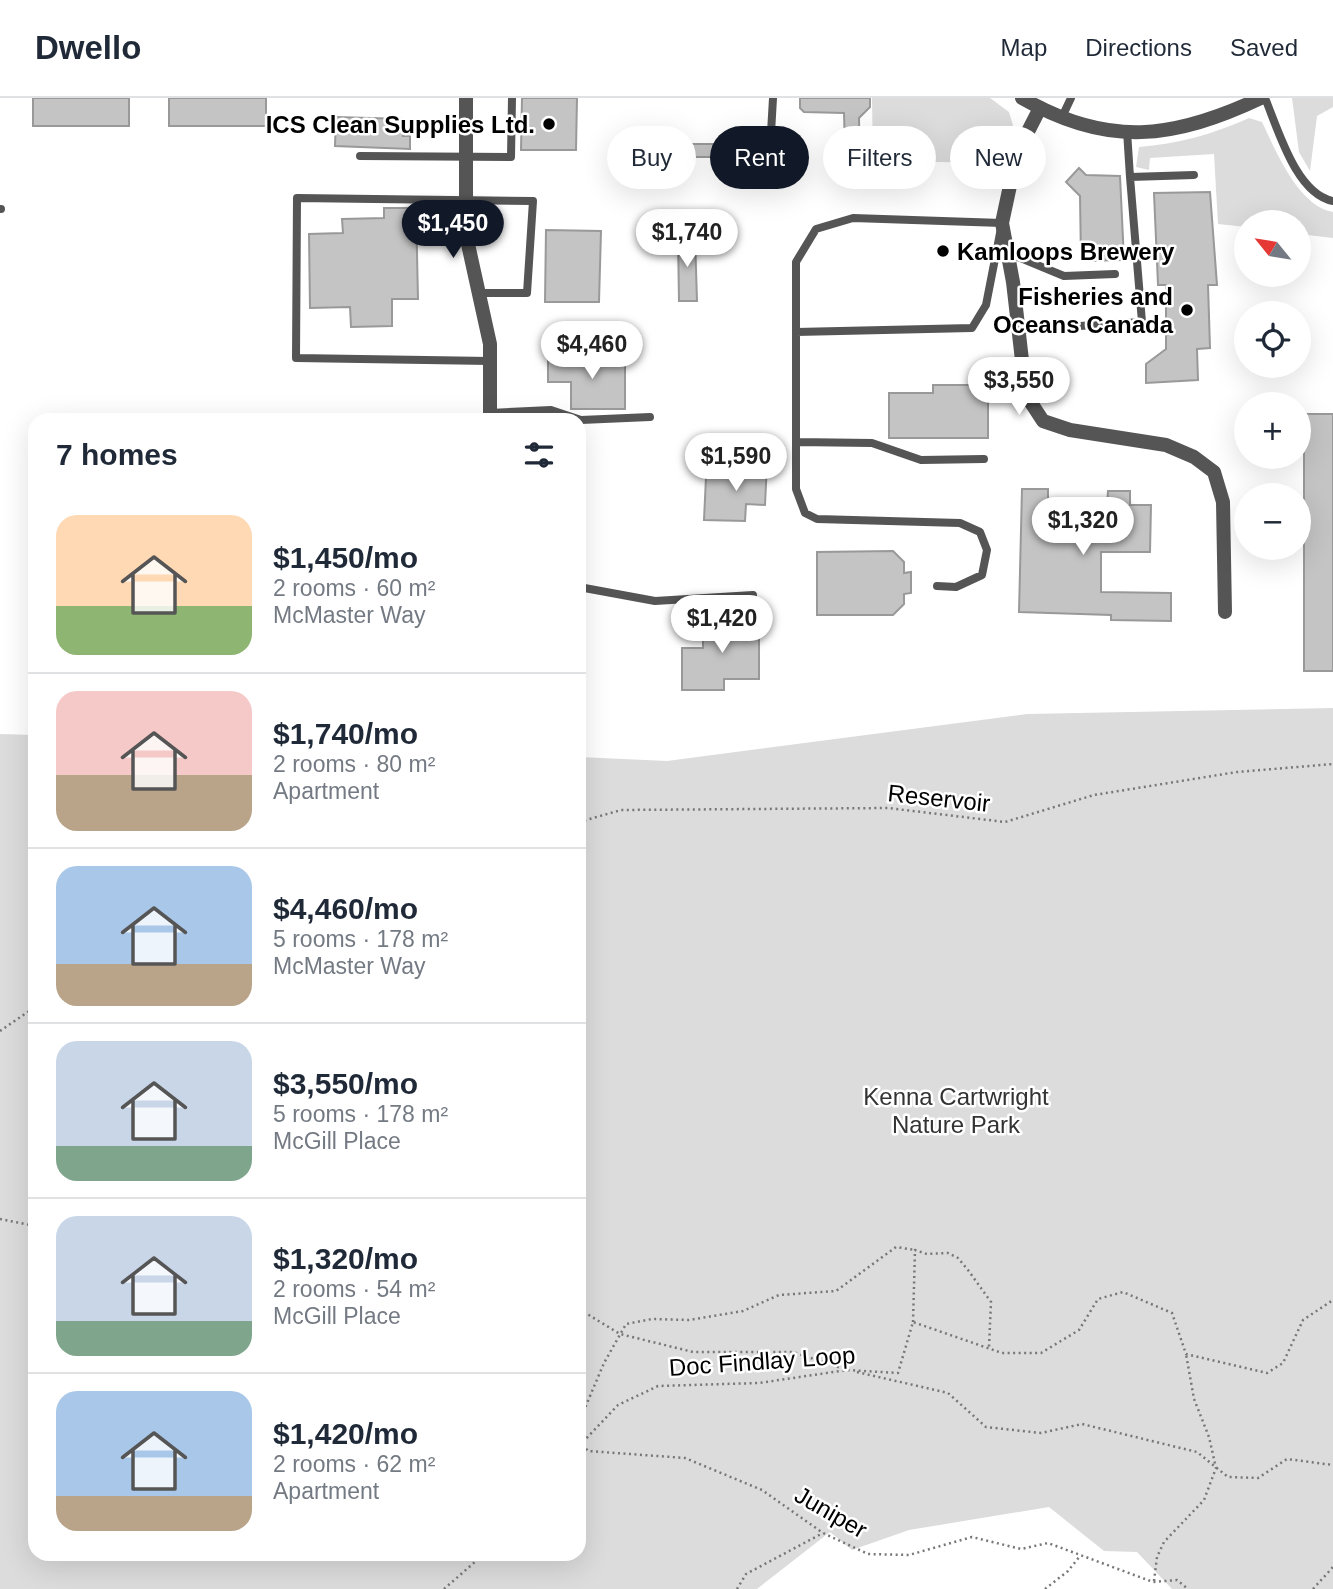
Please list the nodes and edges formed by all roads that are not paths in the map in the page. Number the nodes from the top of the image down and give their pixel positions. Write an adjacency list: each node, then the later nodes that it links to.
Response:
1 (466, 98): 11 (street)
2 (512, 98): 11 (lane)
3 (773, 98): 8 (lane)
4 (1071, 98): 7 (lane)
5 (1263, 98): 9 (street); 15 (lane)
6 (1033, 102): 7 (street); 16 (street)
7 (1062, 117): 9 (street)
8 (771, 126)
9 (1127, 131): 13 (lane)
10 (360, 156): 11 (lane)
11 (466, 156): 14 (street)
12 (1194, 175): 13 (lane)
13 (1130, 177): 20 (lane)
14 (466, 198): 19 (street); 19 (lane); 22 (lane)
15 (1333, 201)
16 (1002, 223): 17 (street); 21 (lane); 21 (lane)
17 (1008, 253): 18 (lane); 20 (street)
18 (1115, 275)
19 (478, 293): 22 (street)
20 (1018, 330): 33 (street)
21 (796, 332): 28 (lane)
22 (490, 361): 23 (street)
23 (490, 413)
24 (520, 413): 25 (lane)
25 (560, 413)
26 (650, 417): 27 (lane)
27 (586, 420)
28 (796, 442): 29 (lane); 30 (lane)
29 (984, 459)
30 (937, 586)
31 (586, 588): 32 (lane)
32 (753, 595)
33 (1225, 612)

